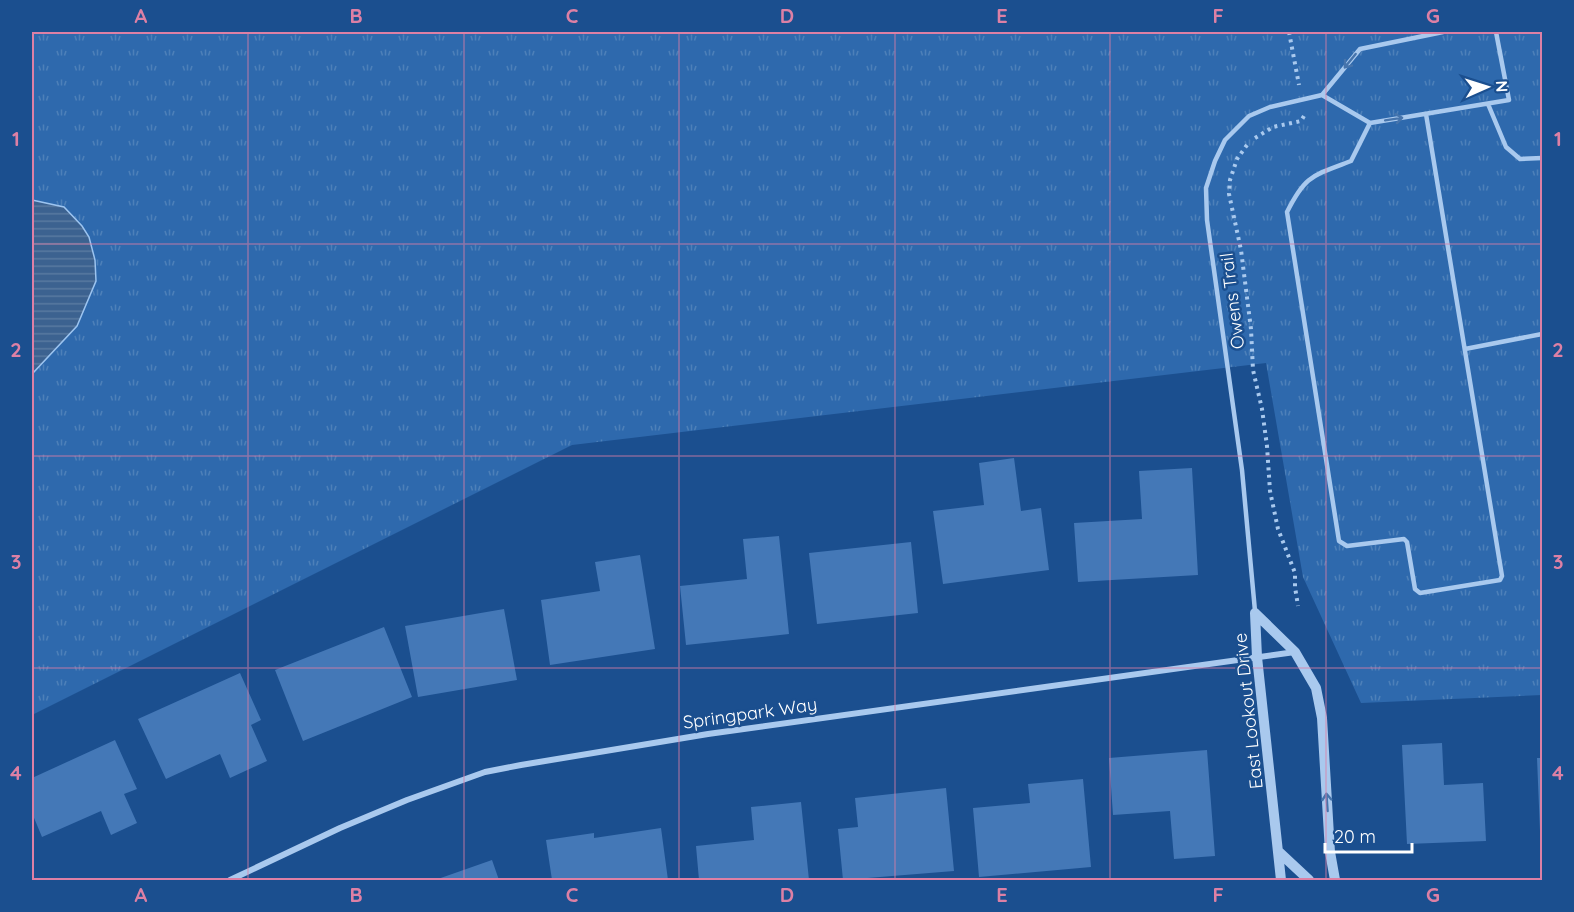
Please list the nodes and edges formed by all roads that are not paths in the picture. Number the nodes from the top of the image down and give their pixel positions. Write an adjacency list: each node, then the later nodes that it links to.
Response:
1 (1443, 32): 3 (lane, one-way to 3)
2 (1496, 32): 4 (lane)
3 (1322, 95): 6 (lane); 10 (lane)
4 (1488, 104): 5 (lane); 7 (lane)
5 (1426, 114): 6 (lane, one-way to 5); 9 (lane)
6 (1370, 123): 9 (lane)
7 (1542, 158)
8 (1542, 334): 9 (lane)
9 (1465, 350)
10 (1255, 614): 11 (street, East Lookout Drive); 12 (street, East Lookout Drive)
11 (1295, 652): 12 (street, Springpark Way); 17 (street, East Lookout Drive, one-way to 11)
12 (1257, 657): 13 (street, East Lookout Drive); 14 (street, Springpark Way)
13 (1279, 852): 15 (street, East Lookout Drive); 16 (street)
14 (230, 880)
15 (1281, 880)
16 (1310, 880)
17 (1335, 880)

